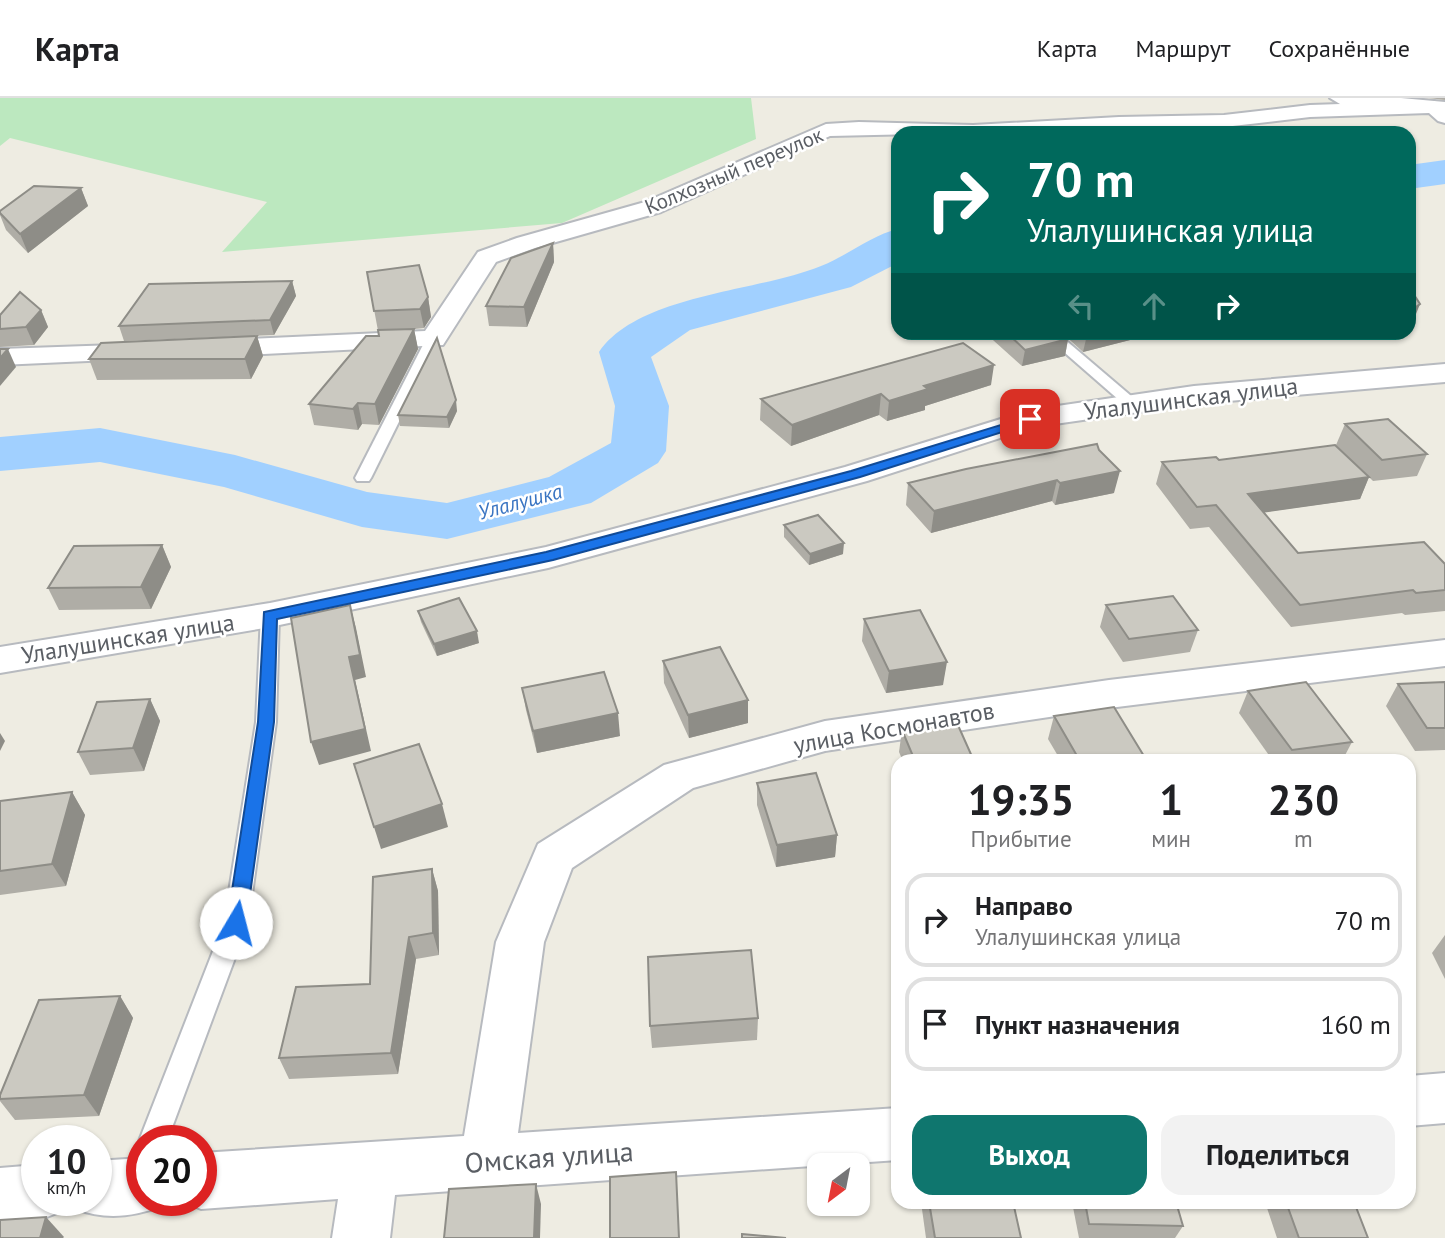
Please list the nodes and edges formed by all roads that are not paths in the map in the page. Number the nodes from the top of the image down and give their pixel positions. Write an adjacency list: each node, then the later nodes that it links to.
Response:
1 (1340, 98): 2 (street)
2 (1441, 111): 3 (street, Колхозный переулок)
3 (1064, 126)
4 (891, 129): 5 (street, Колхозный переулок)
5 (433, 339): 7 (street); 10 (lane)
6 (1056, 340): 9 (lane)
7 (0, 357)
8 (1445, 373): 9 (street, Улалушинская улица)
9 (1132, 404): 11 (street, Улалушинская улица)
10 (363, 478)
11 (270, 615): 13 (street, Улалушинская улица); 16 (lane)
12 (1445, 653): 18 (street, улица Космонавтов)
13 (0, 660)
14 (1445, 1098): 15 (street)
15 (1416, 1100)
16 (154, 1125)
17 (891, 1134): 18 (street, Омская улица)
18 (487, 1161): 19 (street, Омская улица)
19 (370, 1169): 20 (street, Омская улица); 23 (street)
20 (217, 1180)
21 (21, 1194): 22 (street)
22 (0, 1196)
23 (361, 1238)

